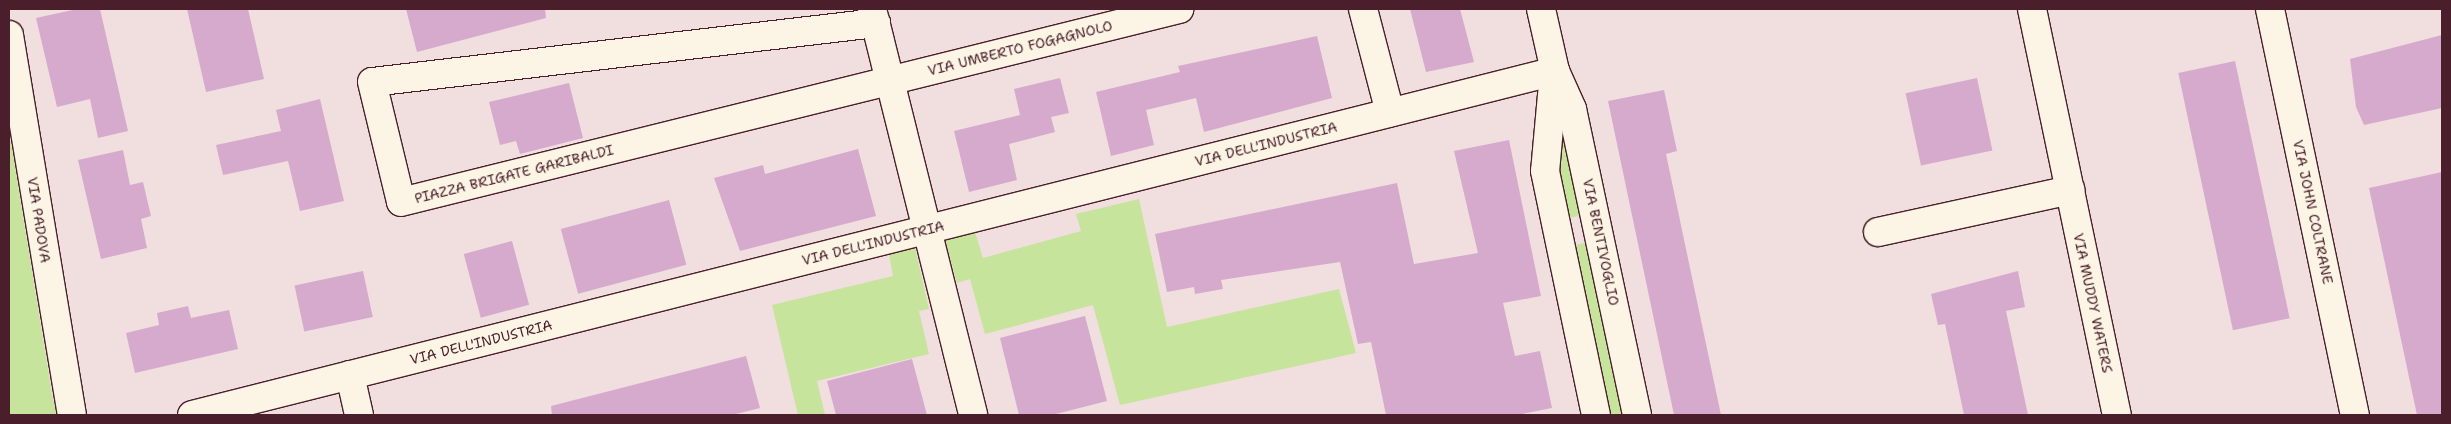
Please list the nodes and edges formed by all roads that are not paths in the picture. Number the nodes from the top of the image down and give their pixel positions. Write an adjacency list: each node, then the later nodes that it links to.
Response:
1 (1179, 9): 9 (street, VIA UMBERTO FOGAGNOLO)
2 (1363, 9): 10 (street)
3 (1541, 9): 8 (street, VIA BENTIVOGLIO)
4 (2032, 9): 11 (street, VIA MUDDY WATERS)
5 (2270, 9): 22 (street, VIA JOHN COLTRANE)
6 (874, 16): 9 (street); 9 (street, PIAZZA BRIGATE GARIBALDI)
7 (9, 35): 15 (street, VIA PADOVA)
8 (1554, 71): 10 (street, VIA DELL'INDUSTRIA); 19 (street, VIA BENTIVOGLIO); 20 (street, VIA BENTIVOGLIO)
9 (890, 80): 12 (street)
10 (1390, 113): 12 (street, VIA DELL'INDUSTRIA)
11 (2070, 190): 13 (street); 21 (street, VIA MUDDY WATERS)
12 (926, 230): 14 (street, VIA DELL'INDUSTRIA); 18 (street)
13 (1878, 232)
14 (350, 375): 16 (street, VIA DELL'INDUSTRIA); 17 (street)
15 (71, 410)
16 (192, 415)
17 (359, 415)
18 (973, 415)
19 (1596, 415)
20 (1638, 415)
21 (2117, 415)
22 (2356, 415)

